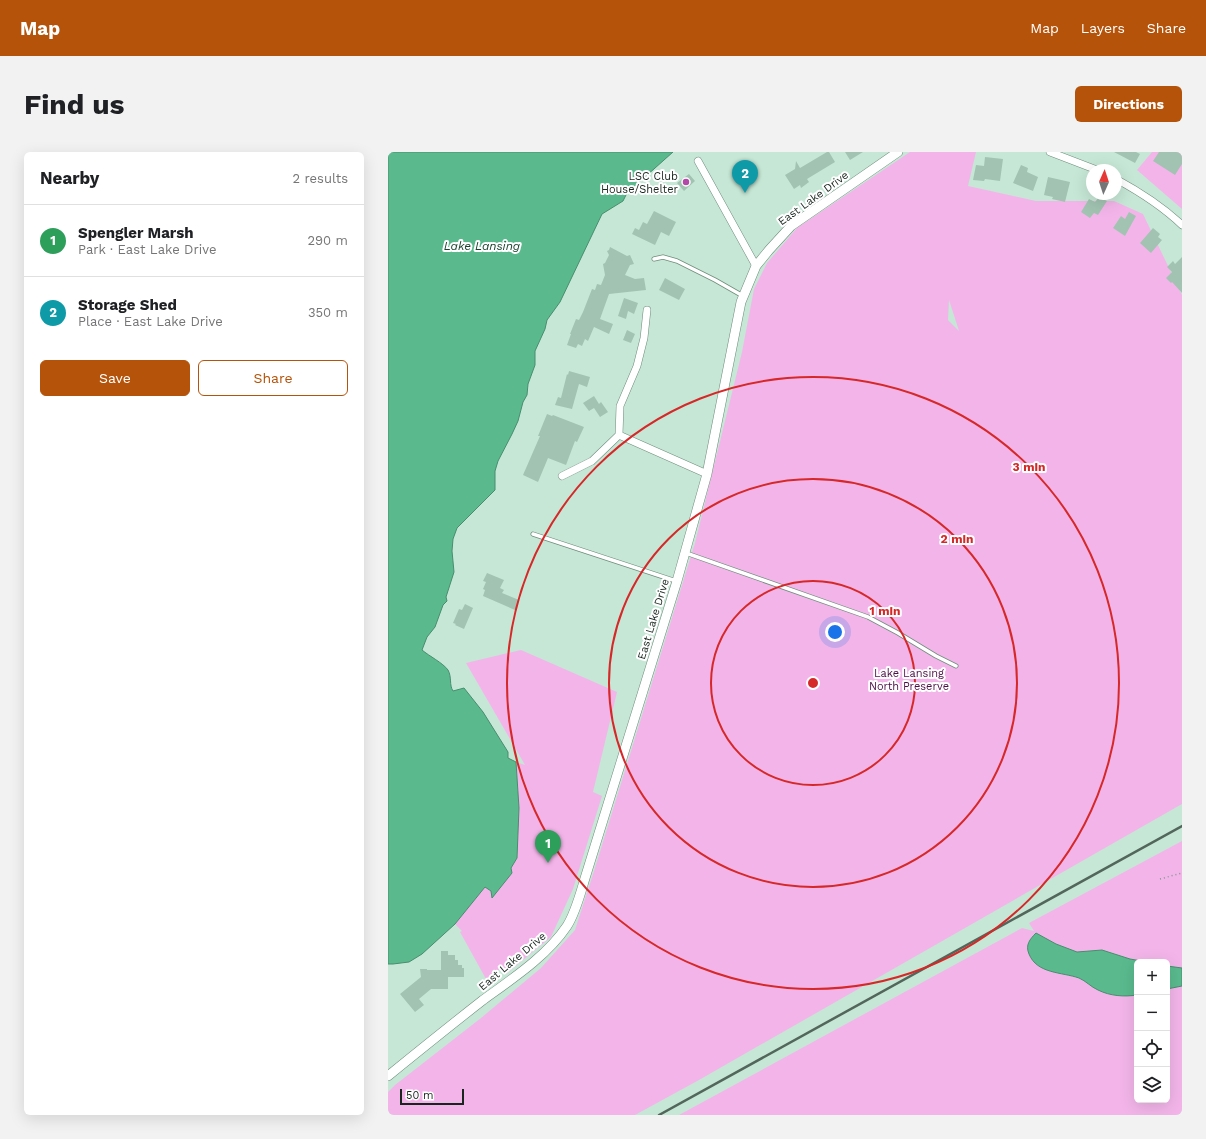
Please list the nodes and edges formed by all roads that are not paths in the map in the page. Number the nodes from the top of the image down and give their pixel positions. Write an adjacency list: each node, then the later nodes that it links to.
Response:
1 (898, 152): 8 (street, East Lake Drive)
2 (1050, 152): 4 (street)
3 (698, 161): 8 (street)
4 (1086, 166)
5 (1122, 183): 6 (street)
6 (1182, 225)
7 (654, 259): 9 (lane)
8 (756, 266): 9 (street, East Lake Drive)
9 (744, 296): 12 (street, East Lake Drive)
10 (647, 310): 11 (street)
11 (619, 435): 12 (street); 13 (street)
12 (707, 474): 15 (street, East Lake Drive)
13 (562, 476)
14 (533, 534): 16 (lane)
15 (685, 552): 16 (street, East Lake Drive); 17 (lane)
16 (677, 581): 18 (street, East Lake Drive)
17 (956, 666)
18 (388, 1076)

